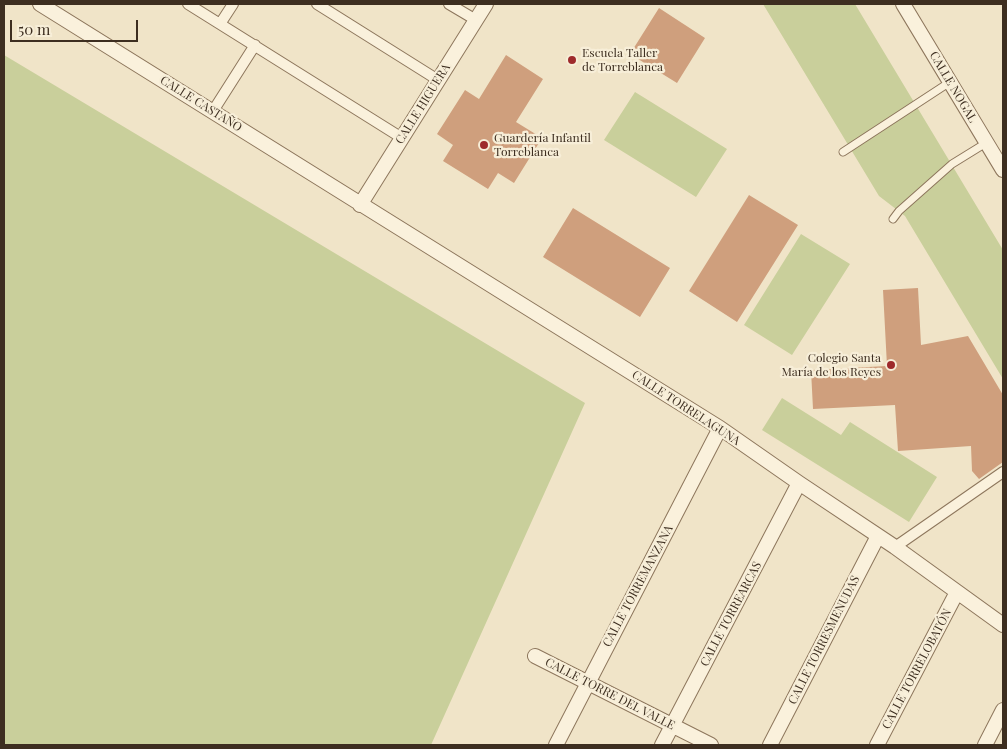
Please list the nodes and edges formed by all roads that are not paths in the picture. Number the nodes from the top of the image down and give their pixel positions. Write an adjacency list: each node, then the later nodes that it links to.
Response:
1 (40, 4): 13 (street, CALLE CASTAÑO)
2 (188, 4): 9 (street)
3 (233, 4): 9 (street)
4 (317, 4): 11 (street)
5 (449, 4): 8 (street)
6 (486, 4): 8 (street, CALLE HIGUERA)
7 (903, 4): 12 (street, CALLE NOGAL)
8 (476, 20): 11 (street, CALLE HIGUERA)
9 (220, 24): 10 (street)
10 (255, 45): 13 (street); 14 (street)
11 (438, 80): 14 (street, CALLE HIGUERA)
12 (950, 82): 15 (street, CALLE NOGAL); 16 (lane)
13 (213, 111): 18 (street, CALLE CASTAÑO)
14 (402, 138): 18 (street, CALLE HIGUERA)
15 (986, 142): 17 (street, CALLE NOGAL); 19 (lane)
16 (843, 152)
17 (1003, 170)
18 (360, 205): 20 (street, CALLE TORRELAGUNA)
19 (893, 219)
20 (720, 428): 22 (street, CALLE TORRELAGUNA); 28 (street, CALLE TORREMANZANA)
21 (1003, 472): 24 (street)
22 (799, 483): 23 (street, CALLE TORRELAGUNA); 30 (street, CALLE TORREARCAS)
23 (878, 536): 24 (street, CALLE TORRELAGUNA); 34 (street, CALLE TORRESMENUDAS)
24 (895, 547): 25 (street, CALLE TORRELAGUNA)
25 (957, 592): 26 (street, CALLE TORRELAGUNA); 35 (street, CALLE TORRELOBATÓN)
26 (1003, 624)
27 (535, 656): 28 (street, CALLE TORRE DEL VALLE)
28 (588, 683): 30 (street, CALLE TORRE DEL VALLE); 31 (street, CALLE TORREMANZANA)
29 (1003, 710): 36 (street)
30 (672, 726): 32 (street, CALLE TORREARCAS); 33 (street, CALLE TORRE DEL VALLE)
31 (556, 745)
32 (662, 745)
33 (711, 745)
34 (770, 745)
35 (877, 745)
36 (985, 745)

